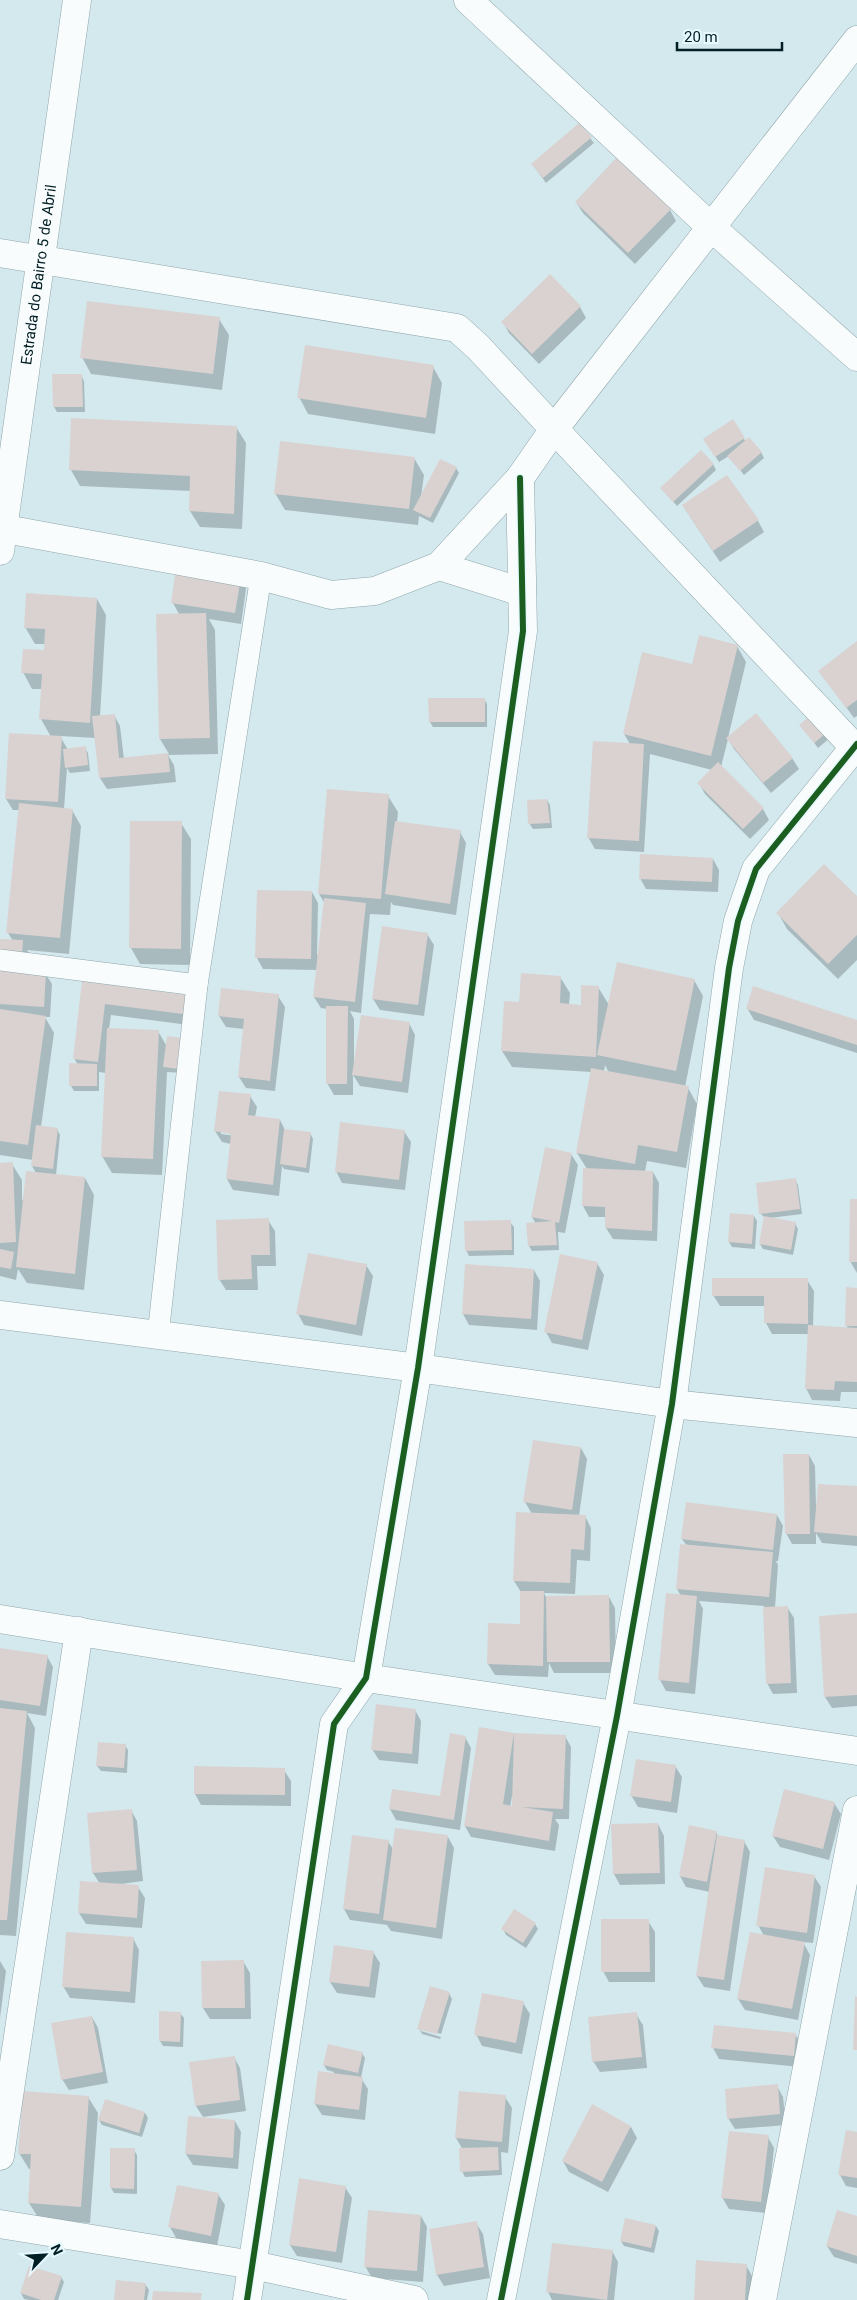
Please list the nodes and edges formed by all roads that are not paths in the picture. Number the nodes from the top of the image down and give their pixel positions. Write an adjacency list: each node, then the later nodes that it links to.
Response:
1 (77, 0): 6 (street, Estrada do Bairro 5 de Abril)
2 (468, 0): 4 (street)
3 (857, 40): 4 (street)
4 (711, 227): 7 (street); 8 (street)
5 (0, 253): 6 (street)
6 (42, 261): 8 (street); 10 (street, Estrada do Bairro 5 de Abril)
7 (857, 357)
8 (554, 430): 9 (street); 14 (street)
9 (520, 478): 11 (street); 13 (street)
10 (1, 536): 12 (street)
11 (439, 566): 12 (street); 13 (street)
12 (261, 576): 16 (lane)
13 (522, 592): 19 (street)
14 (856, 746): 20 (street)
15 (0, 960): 16 (lane)
16 (197, 985): 18 (lane)
17 (0, 1316): 18 (street)
18 (158, 1335): 19 (street)
19 (418, 1368): 20 (street); 24 (street)
20 (672, 1404): 21 (street); 25 (street)
21 (857, 1423)
22 (0, 1619): 23 (street)
23 (79, 1631): 24 (street); 28 (street)
24 (366, 1678): 25 (street); 30 (street)
25 (617, 1716): 26 (street); 33 (street)
26 (857, 1751)
27 (857, 1810): 34 (street)
28 (0, 2156)
29 (0, 2224): 30 (street)
30 (253, 2265): 31 (street); 32 (street)
31 (247, 2300)
32 (414, 2300)
33 (501, 2300)
34 (762, 2300)

